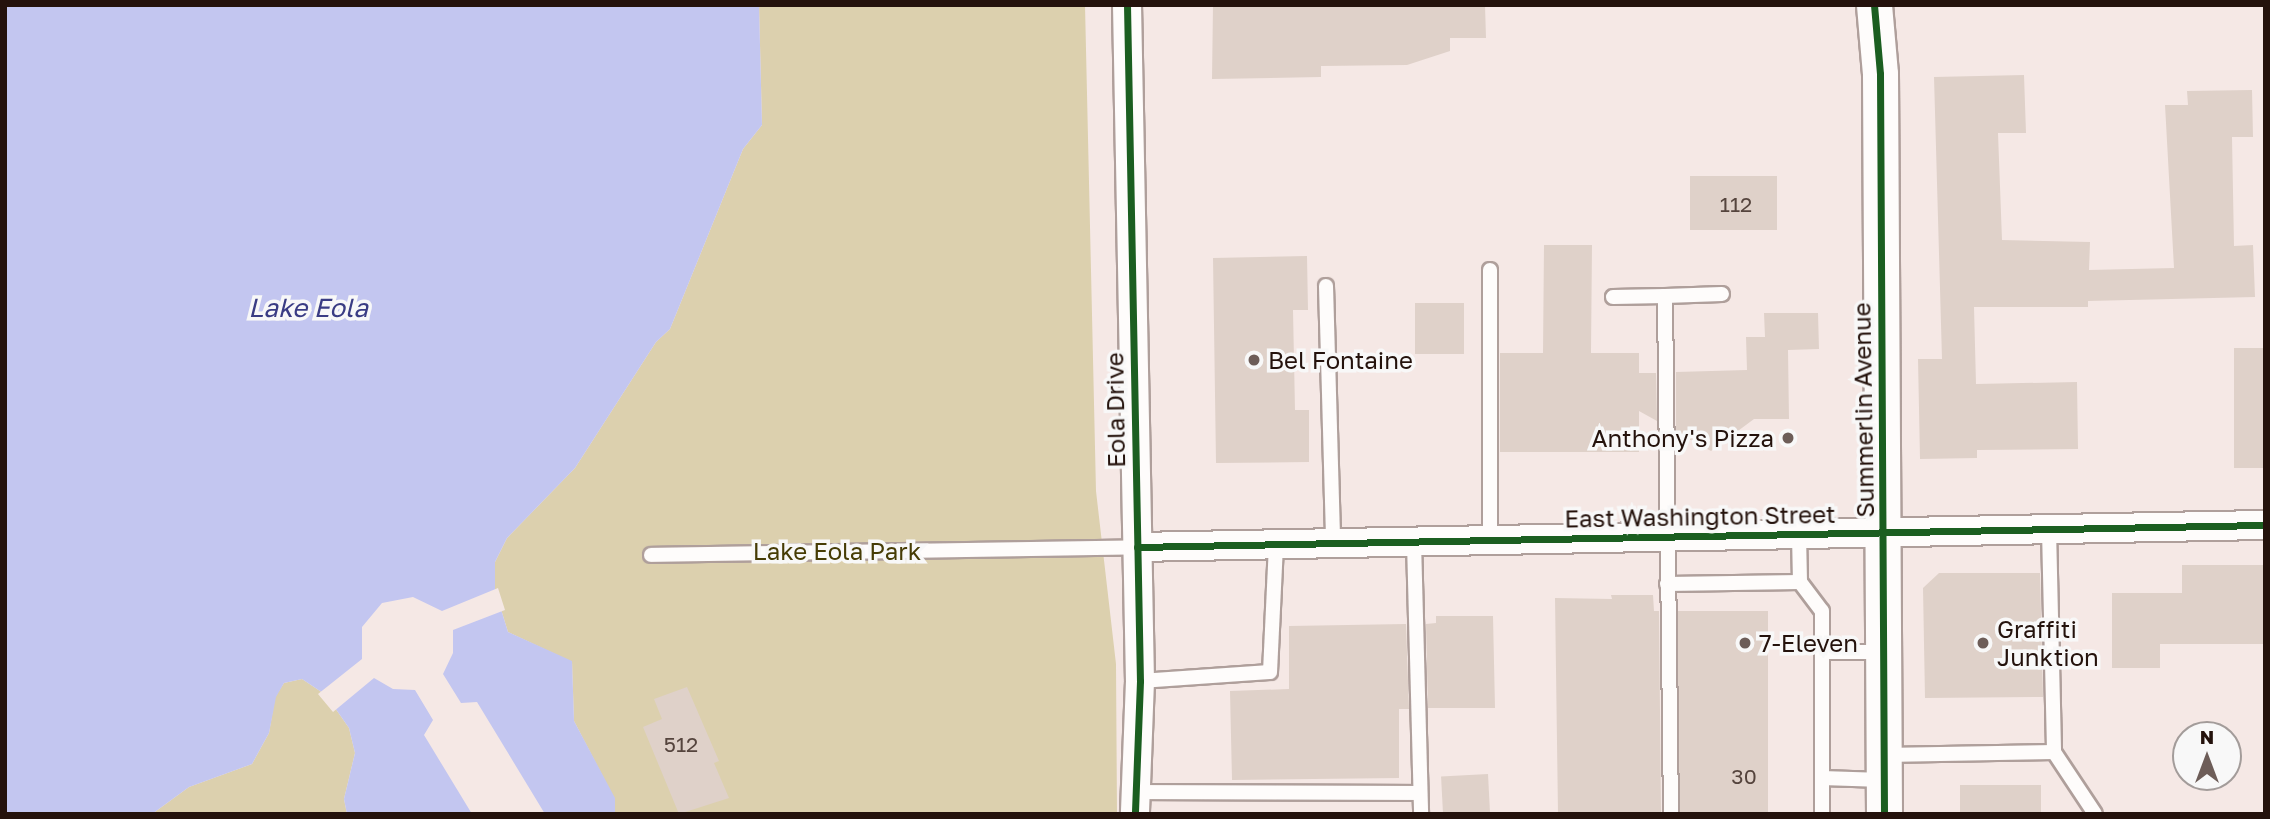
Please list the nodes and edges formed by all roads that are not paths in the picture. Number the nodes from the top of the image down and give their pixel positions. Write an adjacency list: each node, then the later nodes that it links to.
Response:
1 (1127, 5): 17 (street, Eola Drive)
2 (1874, 5): 10 (street, Summerlin Avenue)
3 (1490, 271): 13 (lane)
4 (1326, 286): 15 (lane)
5 (1722, 294): 6 (lane)
6 (1665, 296): 7 (lane); 12 (lane)
7 (1613, 297)
8 (2265, 525): 9 (street, East Washington Street)
9 (2049, 529): 10 (street, East Washington Street); 24 (lane)
10 (1883, 532): 11 (street, East Washington Street); 22 (street, Summerlin Avenue)
11 (1799, 534): 12 (street, East Washington Street); 19 (lane)
12 (1665, 536): 13 (street, East Washington Street); 20 (lane)
13 (1490, 540): 14 (street, East Washington Street)
14 (1414, 542): 15 (street, East Washington Street); 27 (lane)
15 (1334, 543): 16 (street, East Washington Street)
16 (1276, 545): 17 (street, East Washington Street); 23 (lane)
17 (1137, 547): 18 (lane); 23 (street, Eola Drive)
18 (651, 555)
19 (1800, 582): 20 (lane); 21 (lane)
20 (1667, 584): 30 (lane)
21 (1822, 652): 22 (lane); 26 (lane)
22 (1884, 652): 25 (street, Summerlin Avenue)
23 (1140, 681): 28 (street, Eola Drive)
24 (2054, 751): 25 (lane); 33 (lane)
25 (1884, 767): 26 (lane); 32 (street, Summerlin Avenue)
26 (1822, 778): 31 (lane)
27 (1419, 793): 28 (lane); 29 (lane)
28 (1135, 803)
29 (1421, 814)
30 (1671, 814)
31 (1822, 814)
32 (1884, 814)
33 (2095, 814)

